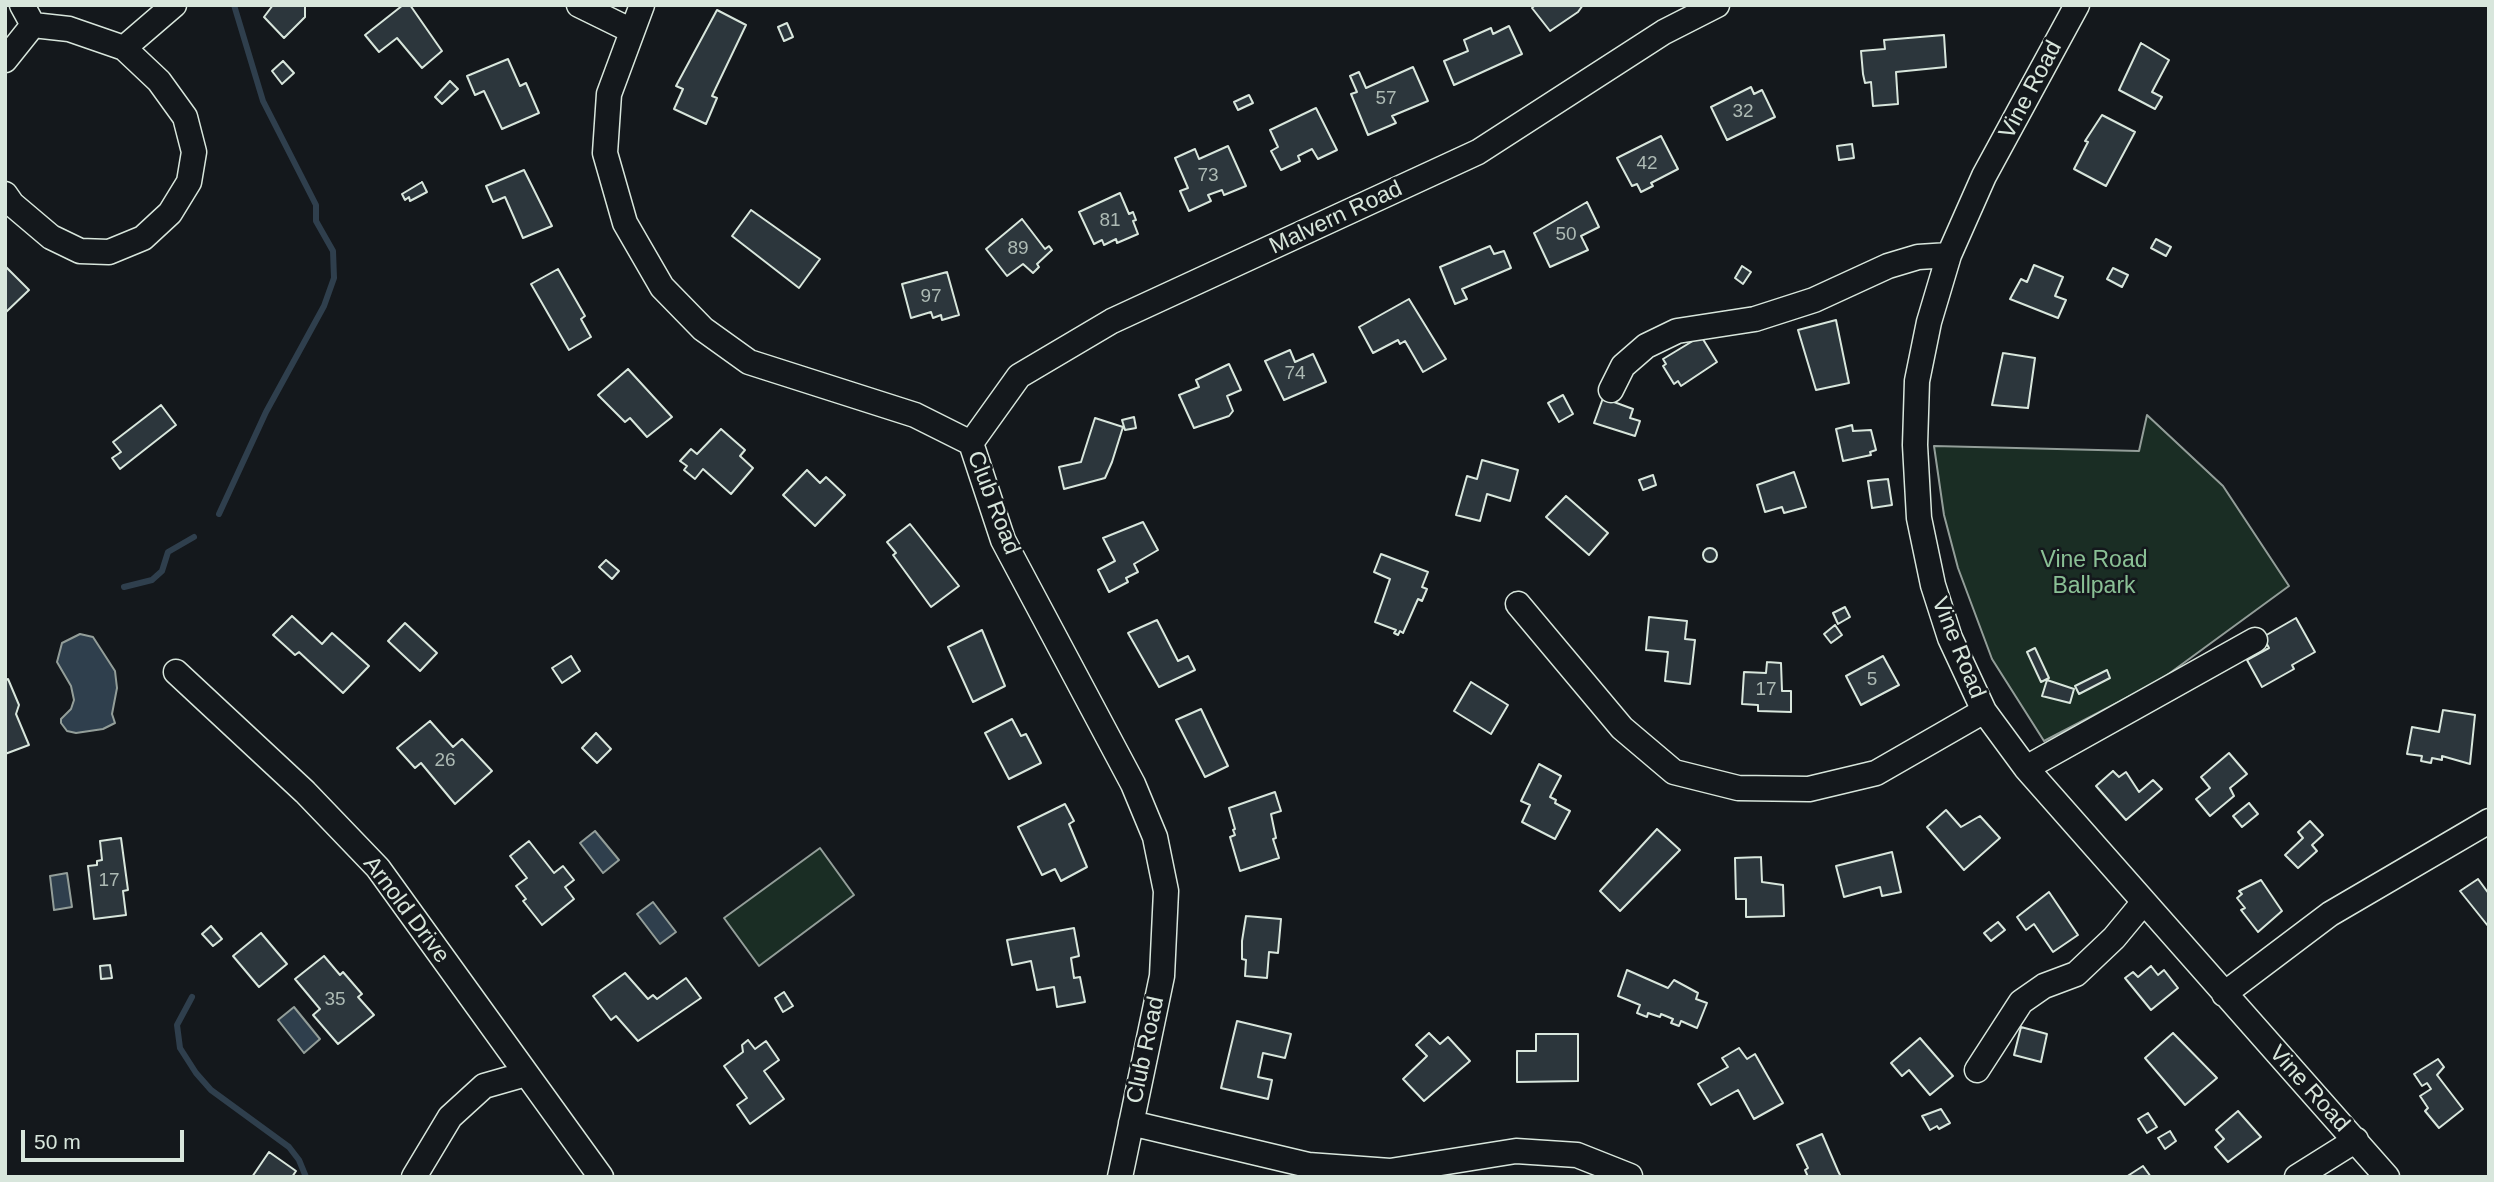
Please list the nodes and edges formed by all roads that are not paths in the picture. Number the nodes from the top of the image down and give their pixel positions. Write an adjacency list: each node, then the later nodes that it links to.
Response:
1 (579, 5): 7 (street)
2 (642, 5): 7 (street, Club Road)
3 (1717, 5): 13 (street, Malvern Road)
4 (2077, 5): 11 (street, Vine Road)
5 (168, 10): 8 (street)
6 (27, 15): 8 (street); 9 (street)
7 (630, 30): 13 (street, Club Road)
8 (124, 48): 10 (street)
9 (5, 60)
10 (5, 194)
11 (1949, 255): 12 (street); 17 (street, Vine Road)
12 (1611, 390)
13 (971, 443): 24 (street, Club Road)
14 (1518, 604): 17 (street)
15 (2255, 639): 18 (street)
16 (176, 672): 23 (street, Arnold Drive)
17 (1984, 711): 18 (street, Vine Road)
18 (2026, 768): 20 (street, Vine Road)
19 (2489, 821): 21 (street)
20 (2144, 903): 21 (street, Vine Road); 22 (street)
21 (2224, 994): 25 (street, Vine Road)
22 (1977, 1070)
23 (526, 1074): 27 (street); 28 (street, Arnold Drive)
24 (1131, 1123): 26 (street); 29 (street, Club Road)
25 (2356, 1140): 30 (street); 31 (street, Vine Road)
26 (1630, 1176)
27 (414, 1177)
28 (601, 1177)
29 (1119, 1177)
30 (2297, 1177)
31 (2386, 1177)

